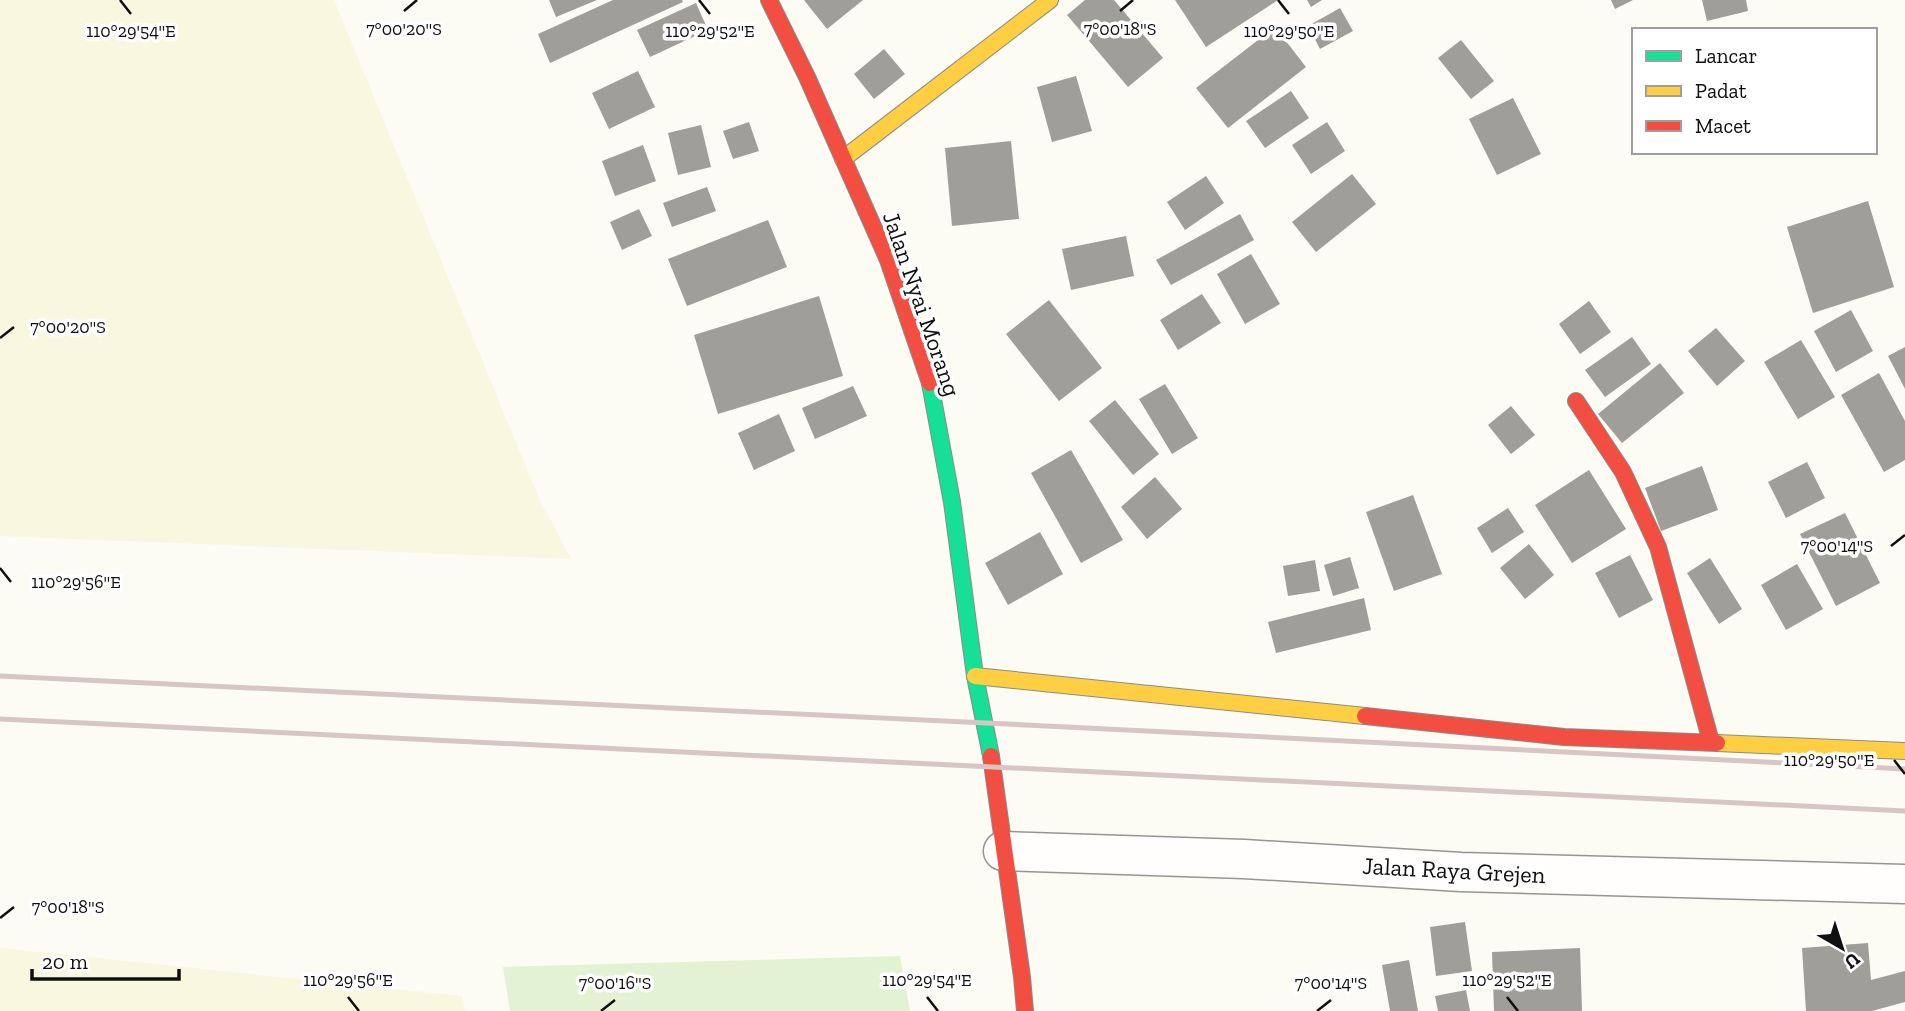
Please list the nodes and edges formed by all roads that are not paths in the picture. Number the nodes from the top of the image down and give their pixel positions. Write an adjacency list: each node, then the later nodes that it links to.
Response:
1 (769, 0): 3 (street, Jalan Nyai Morang)
2 (1050, 0): 3 (street)
3 (843, 159): 5 (street, Jalan Nyai Morang)
4 (1576, 401): 6 (street)
5 (975, 676): 6 (street); 8 (street, Jalan Nyai Morang)
6 (1711, 742): 7 (street)
7 (1905, 751)
8 (1003, 851): 9 (street, Jalan Raya Grejen); 10 (street, Jalan Nyai Morang)
9 (1905, 884)
10 (1024, 1011)

